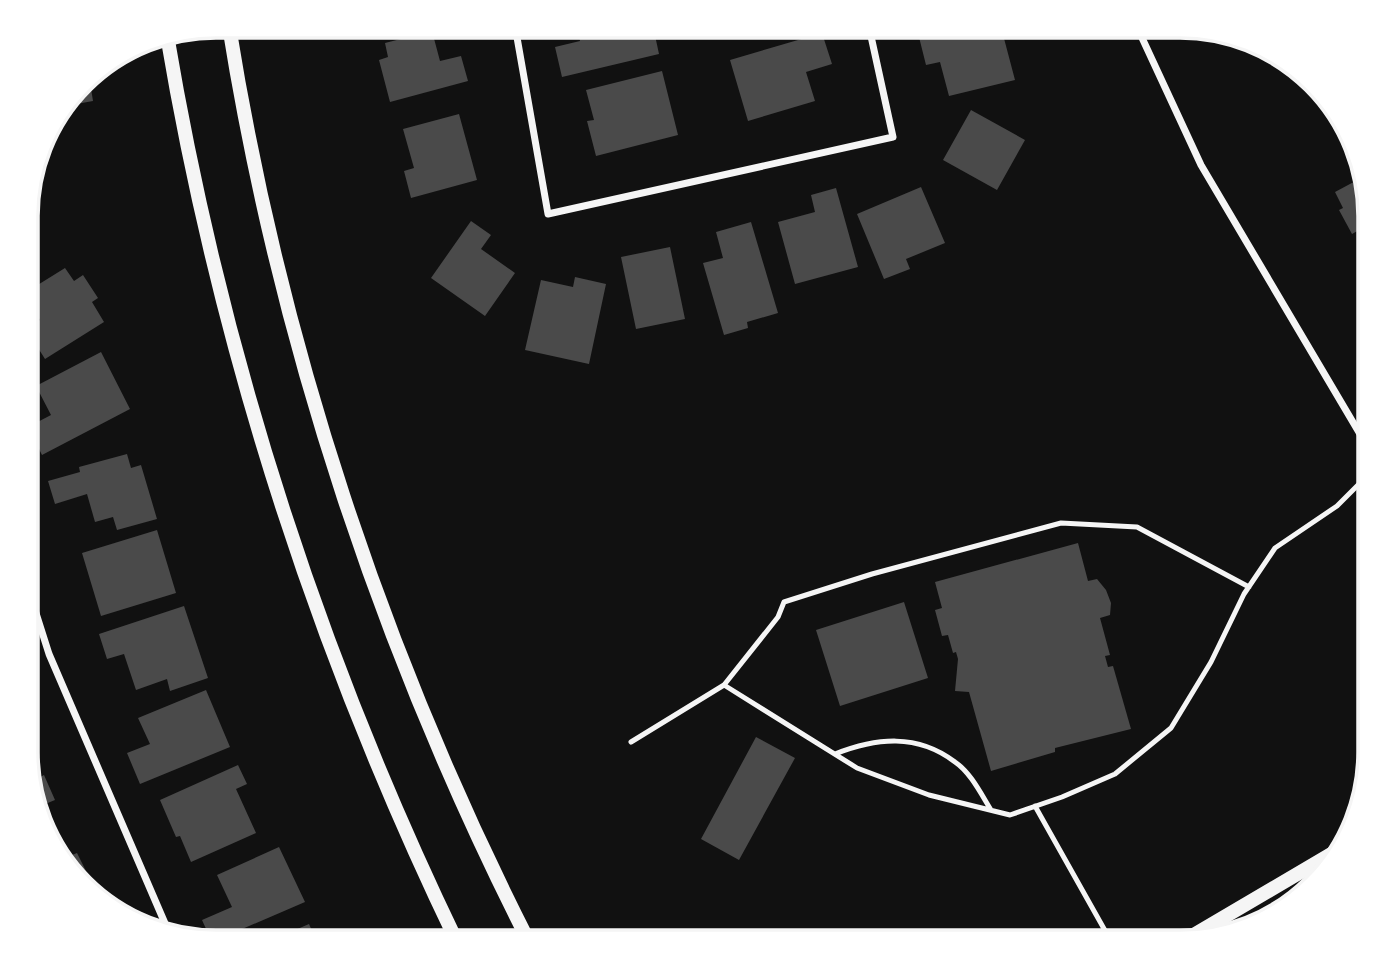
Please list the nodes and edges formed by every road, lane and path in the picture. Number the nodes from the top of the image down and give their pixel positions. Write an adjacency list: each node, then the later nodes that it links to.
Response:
1 (231, 39): 19 (main road)
2 (517, 39): 3 (street)
3 (872, 39)
4 (1142, 39): 6 (street)
5 (169, 46): 18 (main road)
6 (1358, 431)
7 (1358, 485): 8 (lane)
8 (1249, 587): 10 (lane); 13 (lane)
9 (39, 622): 16 (street)
10 (724, 685): 11 (lane); 12 (lane)
11 (631, 742)
12 (835, 754): 14 (lane); 14 (lane)
13 (1035, 806): 14 (lane); 20 (lane)
14 (991, 810)
15 (1323, 859): 17 (main road)
16 (165, 922)
17 (1205, 928)
18 (452, 930)
19 (523, 930)
20 (1105, 930)

